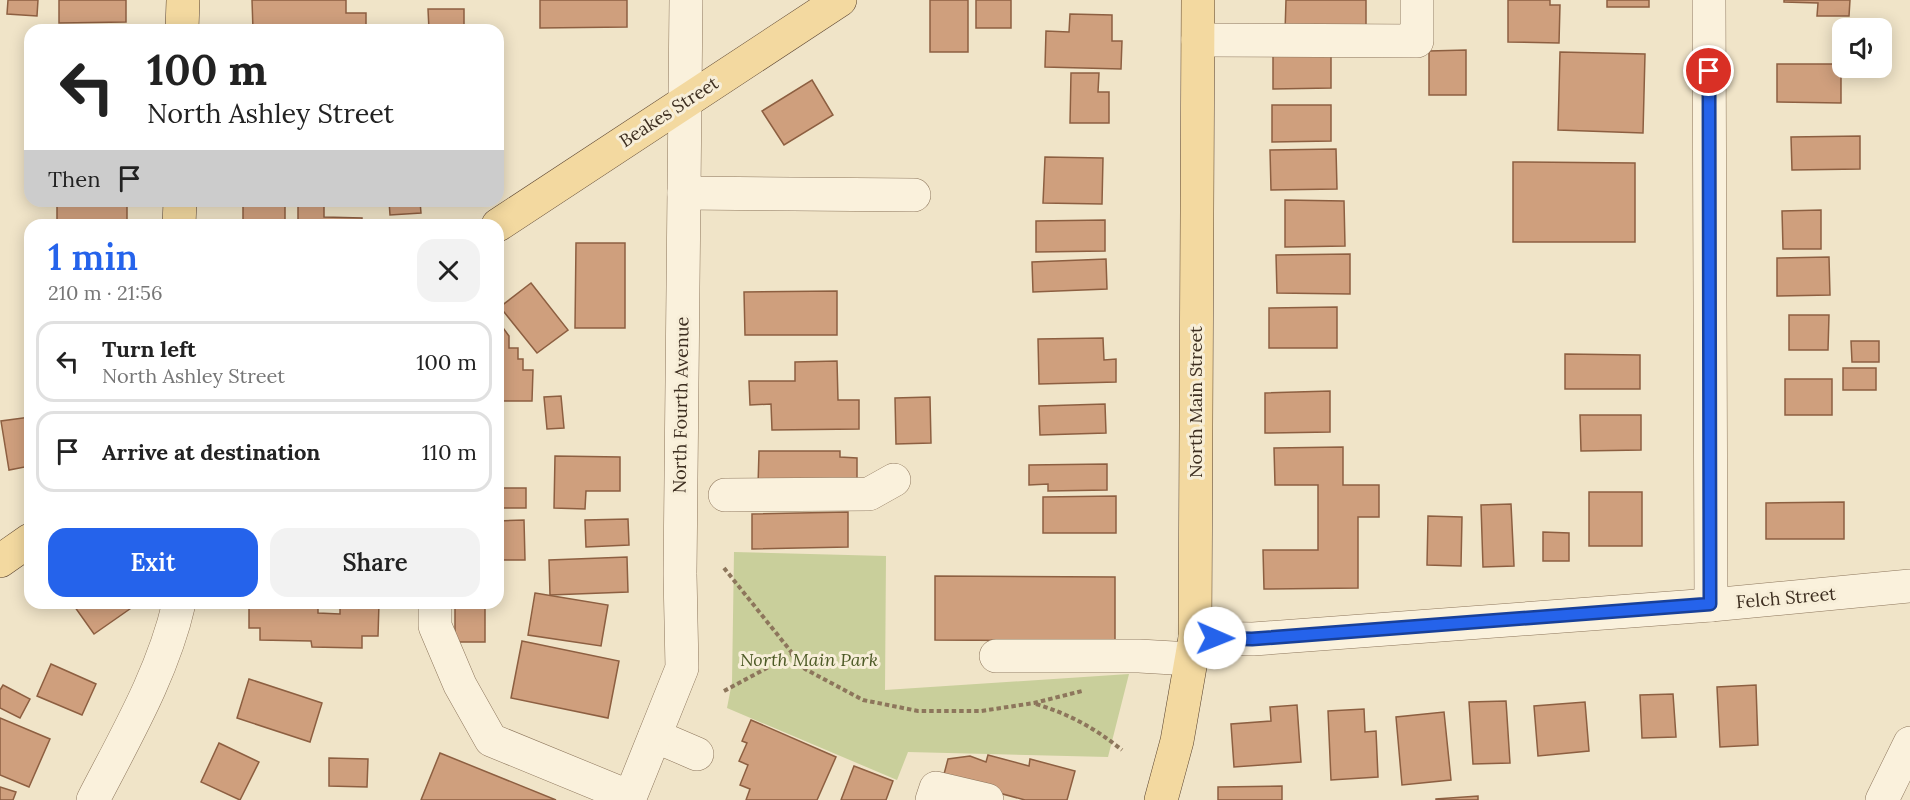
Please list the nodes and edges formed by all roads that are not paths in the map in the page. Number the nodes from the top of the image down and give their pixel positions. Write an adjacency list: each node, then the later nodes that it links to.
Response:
1 (183, 0): 7 (main road)
2 (686, 0): 9 (street, North Fourth Avenue)
3 (840, 0): 9 (main road, Beakes Street)
4 (1198, 0): 8 (main road, North Main Street)
5 (1417, 0): 8 (street)
6 (1709, 0): 18 (street)
7 (182, 24)
8 (1198, 40): 21 (main road, North Main Street)
9 (684, 102): 10 (street, North Fourth Avenue); 12 (main road, Beakes Street)
10 (684, 193): 11 (street); 23 (street, North Fourth Avenue)
11 (914, 195)
12 (504, 221)
13 (894, 480): 14 (street)
14 (725, 495)
15 (24, 544): 16 (main road)
16 (0, 561)
17 (1910, 586): 18 (street, Felch Street)
18 (1710, 604): 21 (street, Felch Street)
19 (178, 609): 27 (street)
20 (435, 615): 26 (street)
21 (1193, 649): 22 (street, Felch Street); 30 (main road, North Main Street)
22 (996, 656)
23 (655, 736): 25 (street); 26 (street, North Fourth Avenue)
24 (1910, 743): 31 (street)
25 (697, 754)
26 (629, 799)
27 (93, 800)
28 (932, 800): 29 (street)
29 (987, 800)
30 (1161, 800)
31 (1882, 800)

